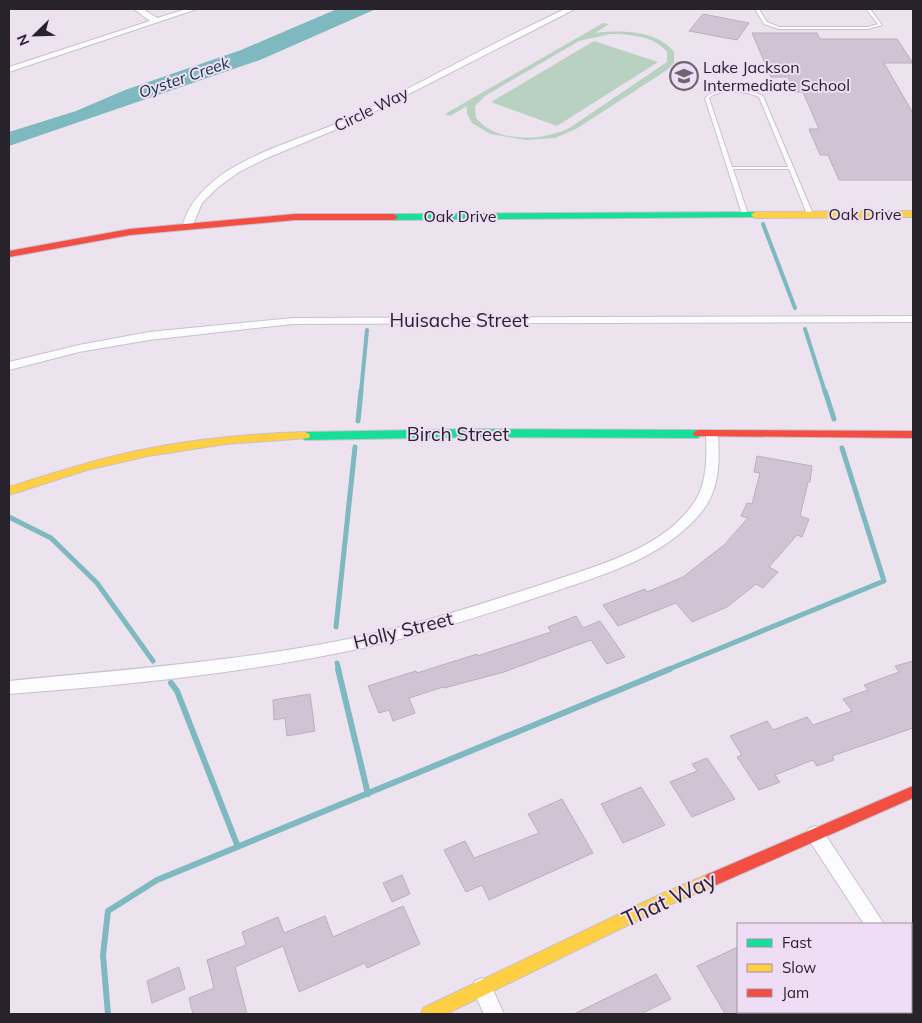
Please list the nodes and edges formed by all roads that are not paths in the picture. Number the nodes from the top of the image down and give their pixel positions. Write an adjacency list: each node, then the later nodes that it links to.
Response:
1 (138, 9): 6 (street)
2 (193, 9): 6 (street)
3 (571, 9): 13 (street, Circle Way)
4 (757, 9): 5 (lane)
5 (868, 9)
6 (156, 22): 7 (street)
7 (9, 70)
8 (730, 168): 9 (lane); 9 (lane); 10 (lane)
9 (791, 168): 11 (lane)
10 (745, 214): 11 (street, Oak Drive); 13 (street, Oak Drive)
11 (810, 214): 12 (street, Oak Drive)
12 (913, 214)
13 (188, 225): 14 (street, Oak Drive)
14 (9, 254)
15 (913, 319): 16 (street, Huisache Street)
16 (9, 366)
17 (712, 435): 18 (street, Birch Street); 19 (street, Birch Street); 20 (street, Holly Street)
18 (913, 435)
19 (9, 490)
20 (9, 688)
21 (913, 792): 22 (street, That Way)
22 (815, 834): 23 (street); 24 (street, That Way)
23 (874, 923)
24 (482, 988): 25 (street, That Way); 26 (street)
25 (429, 1014)
26 (494, 1014)

